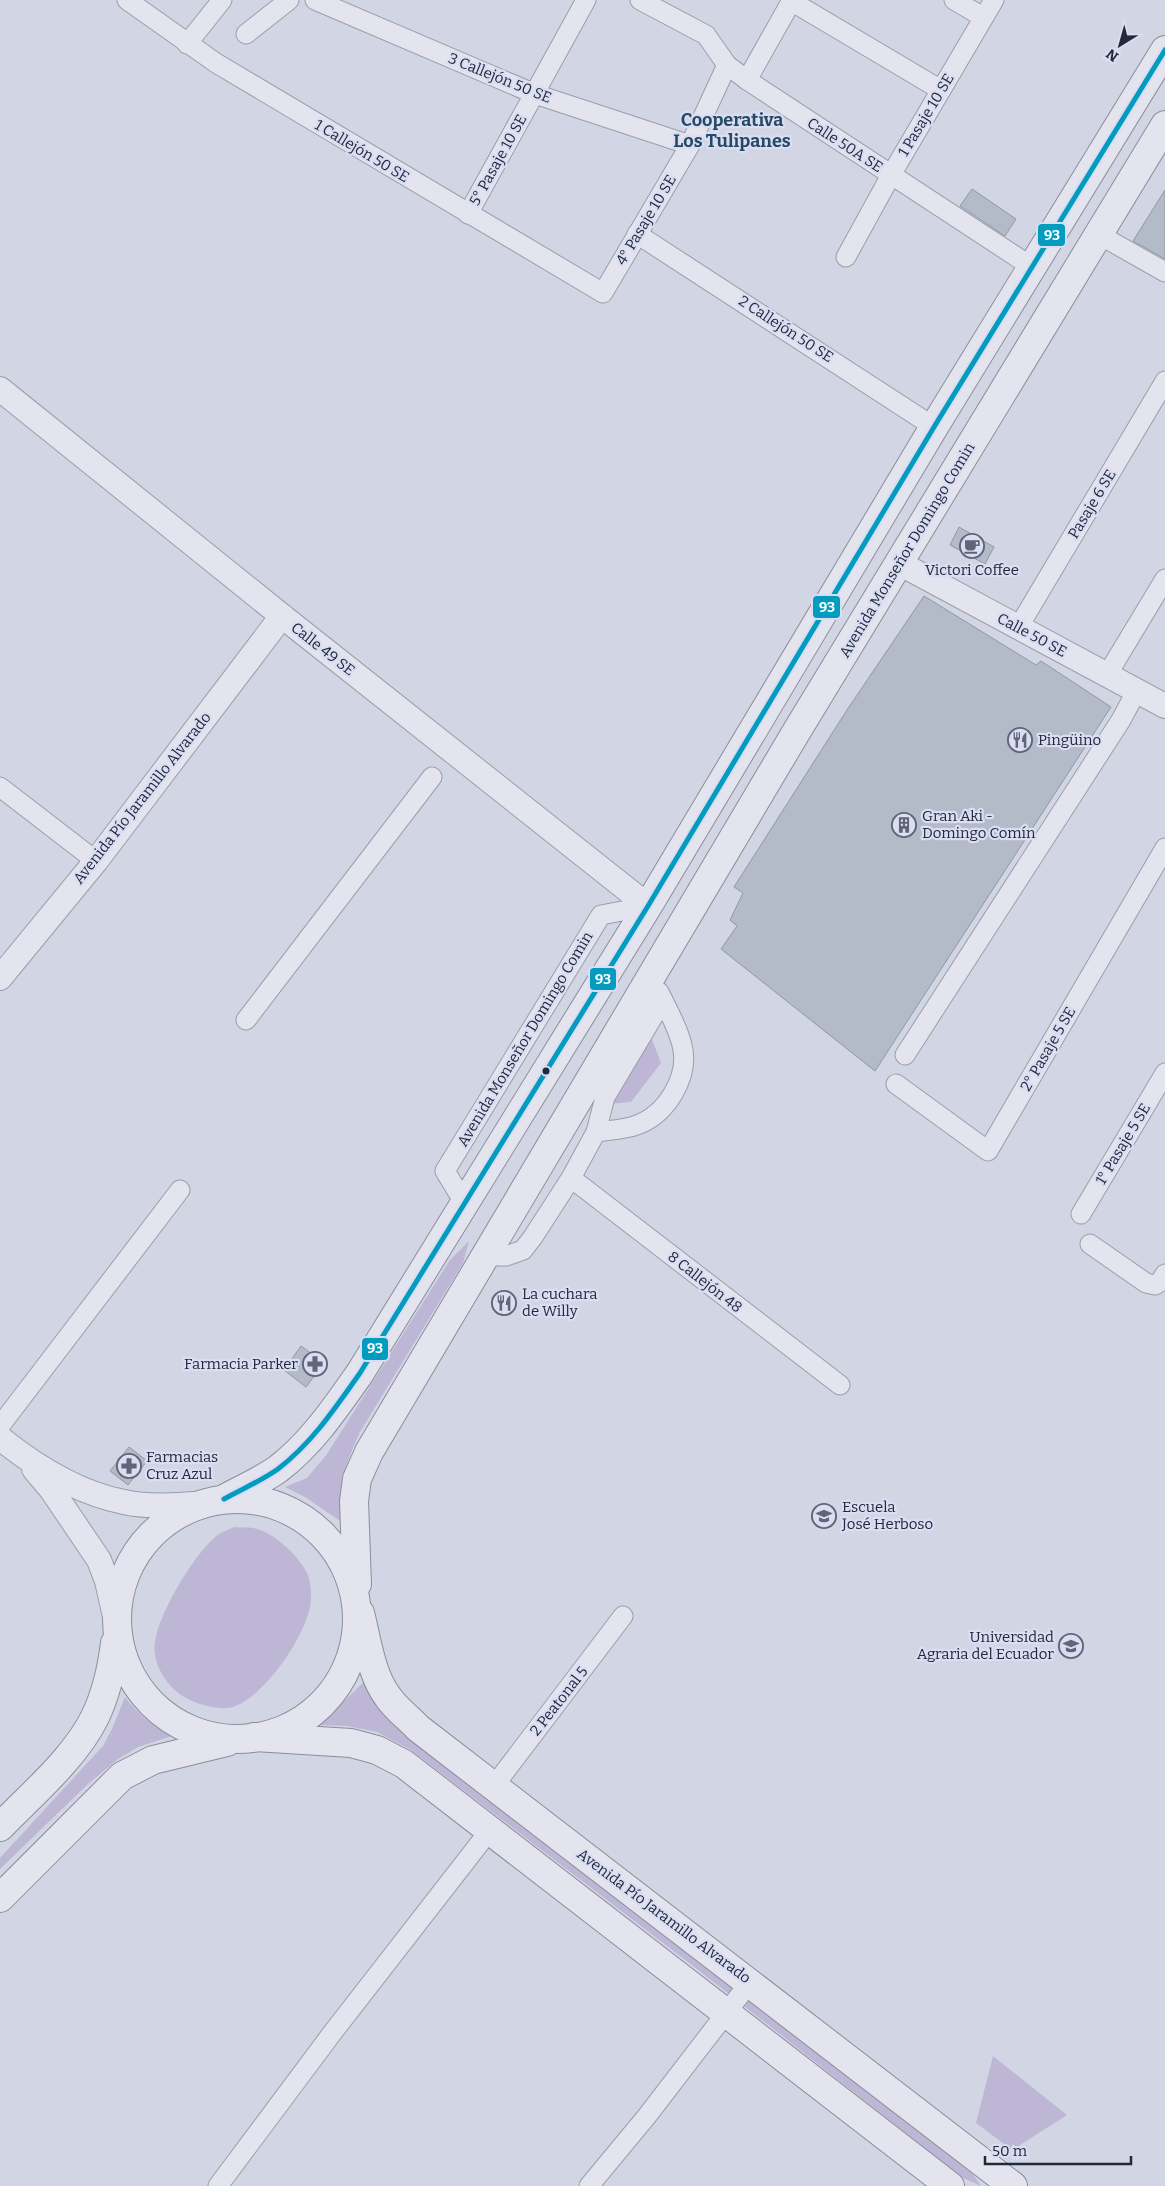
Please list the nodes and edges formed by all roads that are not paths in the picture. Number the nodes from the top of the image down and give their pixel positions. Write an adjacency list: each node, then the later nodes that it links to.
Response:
1 (127, 0): 12 (street, 1 Callejón 50 SE)
2 (222, 0): 12 (street)
3 (289, 0): 11 (street)
4 (315, 0): 17 (street, 3 Callejón 50 SE)
5 (586, 0): 17 (street, 5° Pasaje 10 SE)
6 (640, 0): 14 (street, Calle 50A SE)
7 (954, 0): 10 (street)
8 (994, 0): 10 (street, 1 Pasaje 10 SE)
9 (792, 1): 15 (street); 16 (street)
10 (984, 18): 16 (street, 1 Pasaje 10 SE)
11 (246, 34)
12 (187, 44): 21 (street, 1 Callejón 50 SE)
13 (1165, 50): 25 (main road)
14 (727, 65): 15 (street, Calle 50A SE); 19 (street, 4° Pasaje 10 SE)
15 (747, 80): 20 (street, Calle 50A SE)
16 (941, 90): 20 (street, 1 Pasaje 10 SE)
17 (535, 94): 19 (street, 3 Callejón 50 SE); 21 (street, 5° Pasaje 10 SE)
18 (1165, 125): 23 (main road, Avenida Monseñor Domingo Comin)
19 (690, 145): 22 (street, 4° Pasaje 10 SE)
20 (891, 175): 24 (street, 1 Pasaje 10 SE); 25 (street, Calle 50A SE)
21 (468, 214): 27 (street, 1 Callejón 50 SE)
22 (637, 234): 27 (street, 4° Pasaje 10 SE); 30 (street, 2 Callejón 50 SE)
23 (1098, 234): 26 (street); 31 (main road, Avenida Monseñor Domingo Comin)
24 (846, 257)
25 (1032, 267): 30 (main road)
26 (1165, 272)
27 (603, 293)
28 (1165, 382): 34 (street, Pasaje 6 SE)
29 (0, 389): 33 (street, Calle 49 SE)
30 (934, 427): 42 (main road)
31 (899, 563): 34 (street, Calle 50 SE); 44 (main road, Avenida Monseñor Domingo Comin)
32 (1165, 579): 35 (street)
33 (282, 616): 41 (street, Avenida Pío Jaramillo Alvarado); 42 (street, Calle 49 SE)
34 (1018, 628): 35 (street, Calle 50 SE)
35 (1107, 675): 36 (street, Calle 50 SE)
36 (1137, 690): 37 (street, Calle 50 SE); 46 (street)
37 (1165, 706)
38 (432, 777): 45 (street)
39 (0, 787): 41 (street)
40 (1165, 848): 48 (street, 2° Pasaje 5 SE)
41 (96, 861): 43 (street, Avenida Pío Jaramillo Alvarado)
42 (648, 906): 60 (main road)
43 (0, 978)
44 (657, 988): 49 (street, Avenida Monseñor Domingo Comin); 49 (street); 54 (main road, Avenida Monseñor Domingo Comin)
45 (246, 1020)
46 (905, 1055)
47 (1165, 1074): 52 (street, 1° Pasaje 5 SE)
48 (896, 1084)
49 (596, 1132): 50 (street, Avenida Monseñor Domingo Comin)
50 (571, 1178): 54 (street, Avenida Monseñor Domingo Comin); 56 (street, 8 Callejón 48)
51 (180, 1190): 57 (street)
52 (1081, 1214)
53 (1090, 1244): 55 (street)
54 (486, 1256): 61 (main road, Avenida Monseñor Domingo Comin)
55 (1163, 1278)
56 (840, 1385)
57 (0, 1426)
58 (0, 1438): 59 (street)
59 (25, 1458): 60 (street); 64 (street)
60 (216, 1501): 61 (main road); 64 (main road)
61 (357, 1584): 62 (main road, Avenida Monseñor Domingo Comin)
62 (360, 1613): 65 (main road); 66 (main road, Avenida Pío Jaramillo Alvarado)
63 (623, 1616): 66 (street, 2 Peatonal 5)
64 (115, 1630): 65 (main road); 67 (main road)
65 (246, 1738): 68 (main road); 69 (main road)
66 (494, 1786): 70 (main road, Avenida Pío Jaramillo Alvarado)
67 (0, 1827)
68 (490, 1830): 71 (main road); 72 (street)
69 (0, 1898)
70 (750, 1982): 71 (street); 75 (main road, Avenida Pío Jaramillo Alvarado)
71 (726, 2013): 73 (street); 74 (main road)
72 (218, 2186)
73 (589, 2186)
74 (950, 2186)
75 (1013, 2186)

